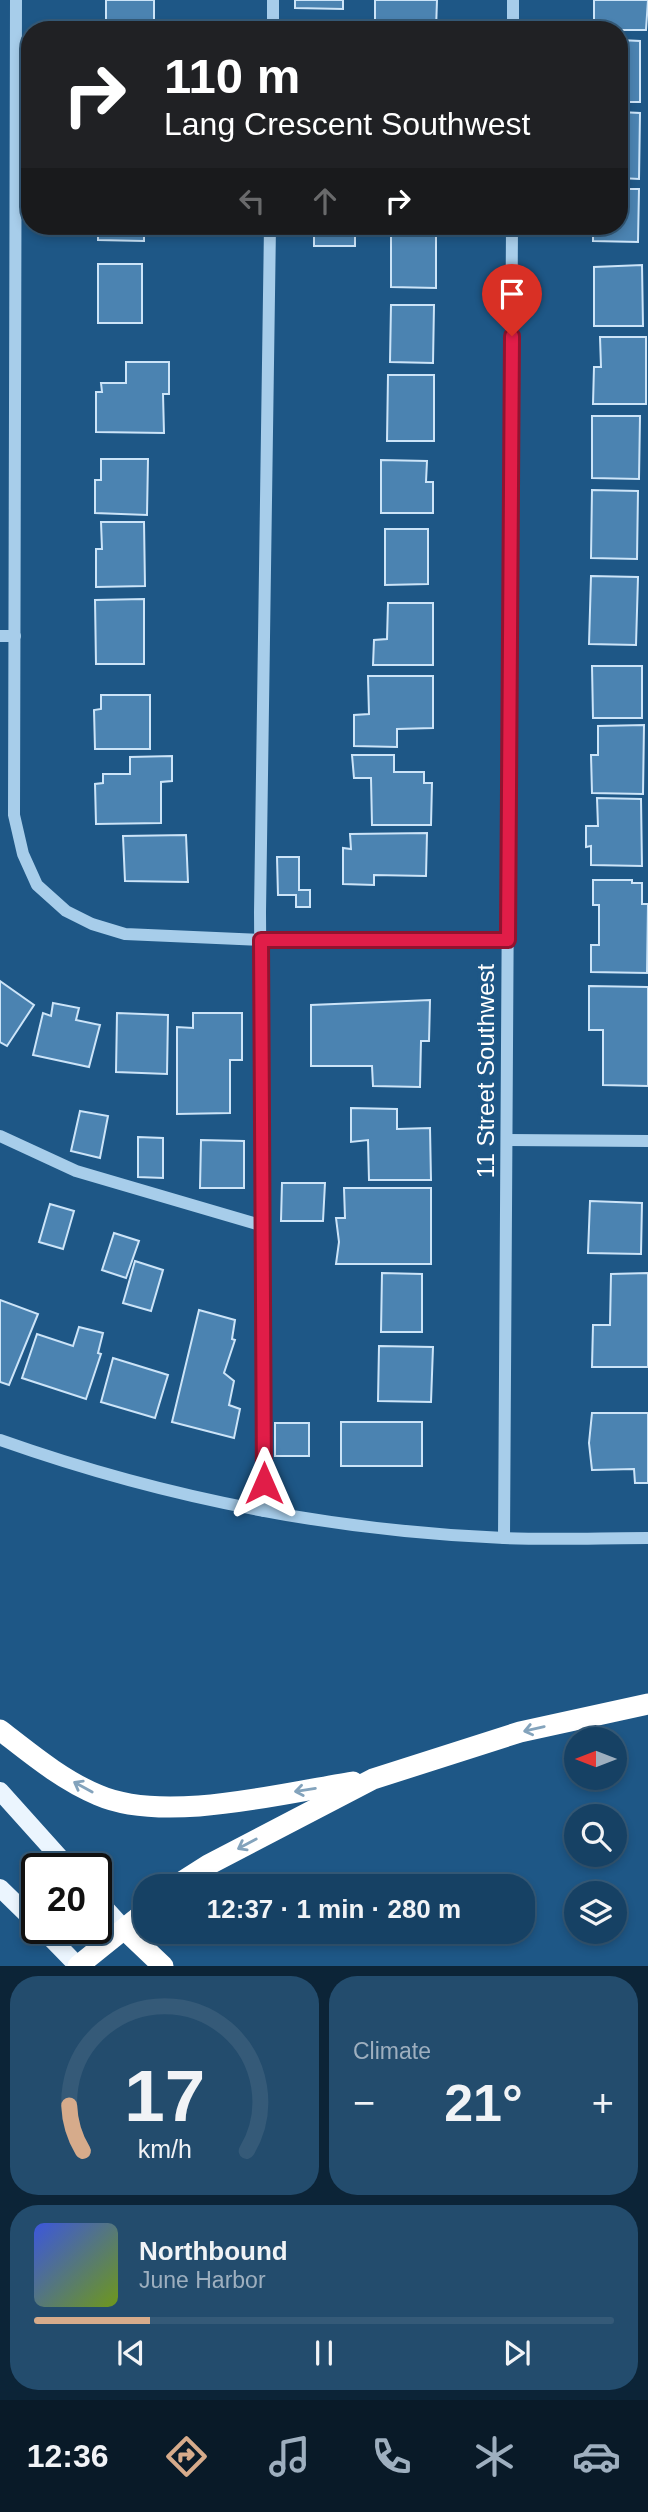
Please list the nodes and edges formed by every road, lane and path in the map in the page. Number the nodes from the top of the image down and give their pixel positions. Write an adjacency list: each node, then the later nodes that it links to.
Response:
1 (16, 0): 9 (street)
2 (273, 0): 4 (street)
3 (513, 0): 5 (street)
4 (273, 21)
5 (513, 21)
6 (270, 235): 10 (street)
7 (512, 235): 11 (street, 11 Street Southwest)
8 (0, 636): 9 (street)
9 (15, 636): 10 (street)
10 (261, 940): 11 (street); 15 (street)
11 (508, 940): 13 (street, 11 Street Southwest)
12 (0, 1136): 15 (street)
13 (507, 1140): 14 (street); 18 (street, 11 Street Southwest)
14 (648, 1141)
15 (264, 1226): 17 (street)
16 (0, 1440): 17 (street)
17 (264, 1511): 18 (street)
18 (505, 1538): 19 (street)
19 (648, 1538)
20 (648, 1704): 22 (highway, one-way to 22)
21 (0, 1730): 22 (highway, one-way to 21)
22 (373, 1779): 25 (highway, one-way to 25)
23 (0, 1791): 24 (main road)
24 (56, 1853)
25 (194, 1874)
26 (0, 1888): 27 (main road)
27 (21, 1908)
28 (112, 1916): 30 (main road)
29 (133, 1923): 30 (highway)
30 (125, 1930): 32 (highway); 33 (highway)
31 (57, 1944): 32 (main road)
32 (78, 1966)
33 (163, 1966)

